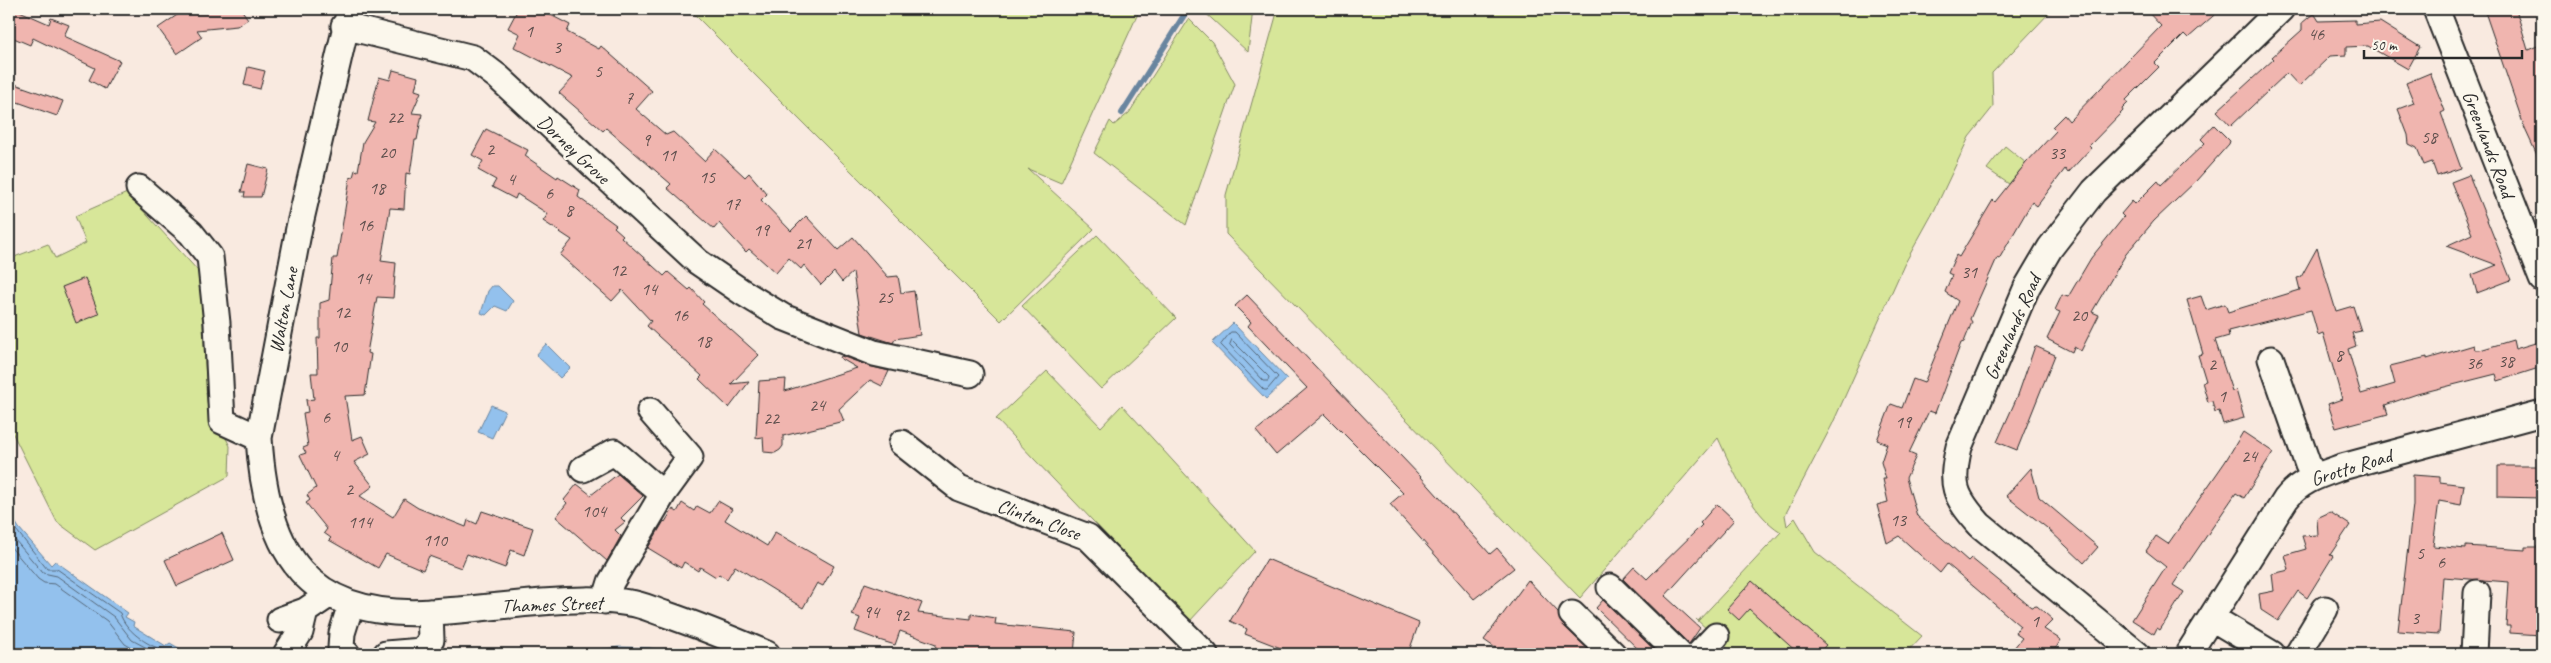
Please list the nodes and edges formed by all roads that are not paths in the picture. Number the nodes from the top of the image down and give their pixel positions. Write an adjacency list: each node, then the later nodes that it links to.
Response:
1 (2281, 9): 34 (street, Greenlands Road)
2 (2436, 9): 5 (street, Greenlands Road)
3 (347, 17): 7 (street, Dorney Grove); 10 (street, Walton Lane)
4 (139, 188): 10 (street)
5 (2542, 279)
6 (2271, 359): 13 (street)
7 (970, 374)
8 (650, 411): 14 (street)
9 (2542, 413): 13 (street, Grotto Road)
10 (259, 438): 17 (street, Walton Lane)
11 (902, 443): 30 (street, Clinton Close)
12 (583, 469): 14 (street)
13 (2315, 476): 23 (street, Grotto Road)
14 (663, 494): 18 (street)
15 (1610, 587): 32 (street)
16 (2478, 593): 38 (street)
17 (341, 599): 20 (street); 21 (street, Thames Street); 27 (street)
18 (606, 601): 21 (street, Thames Street); 29 (street, Thames Street)
19 (2325, 608): 37 (street)
20 (305, 611): 24 (street); 26 (street)
21 (430, 612): 28 (street)
22 (1572, 614): 31 (street)
23 (2212, 618): 35 (street, Grotto Road); 36 (street)
24 (280, 620)
25 (1716, 636): 33 (street)
26 (286, 654)
27 (347, 654)
28 (386, 654)
29 (767, 654)
30 (1205, 654)
31 (1613, 654)
32 (1679, 654)
33 (1699, 654)
34 (2137, 654)
35 (2188, 654)
36 (2272, 654)
37 (2298, 654)
38 (2474, 654)

